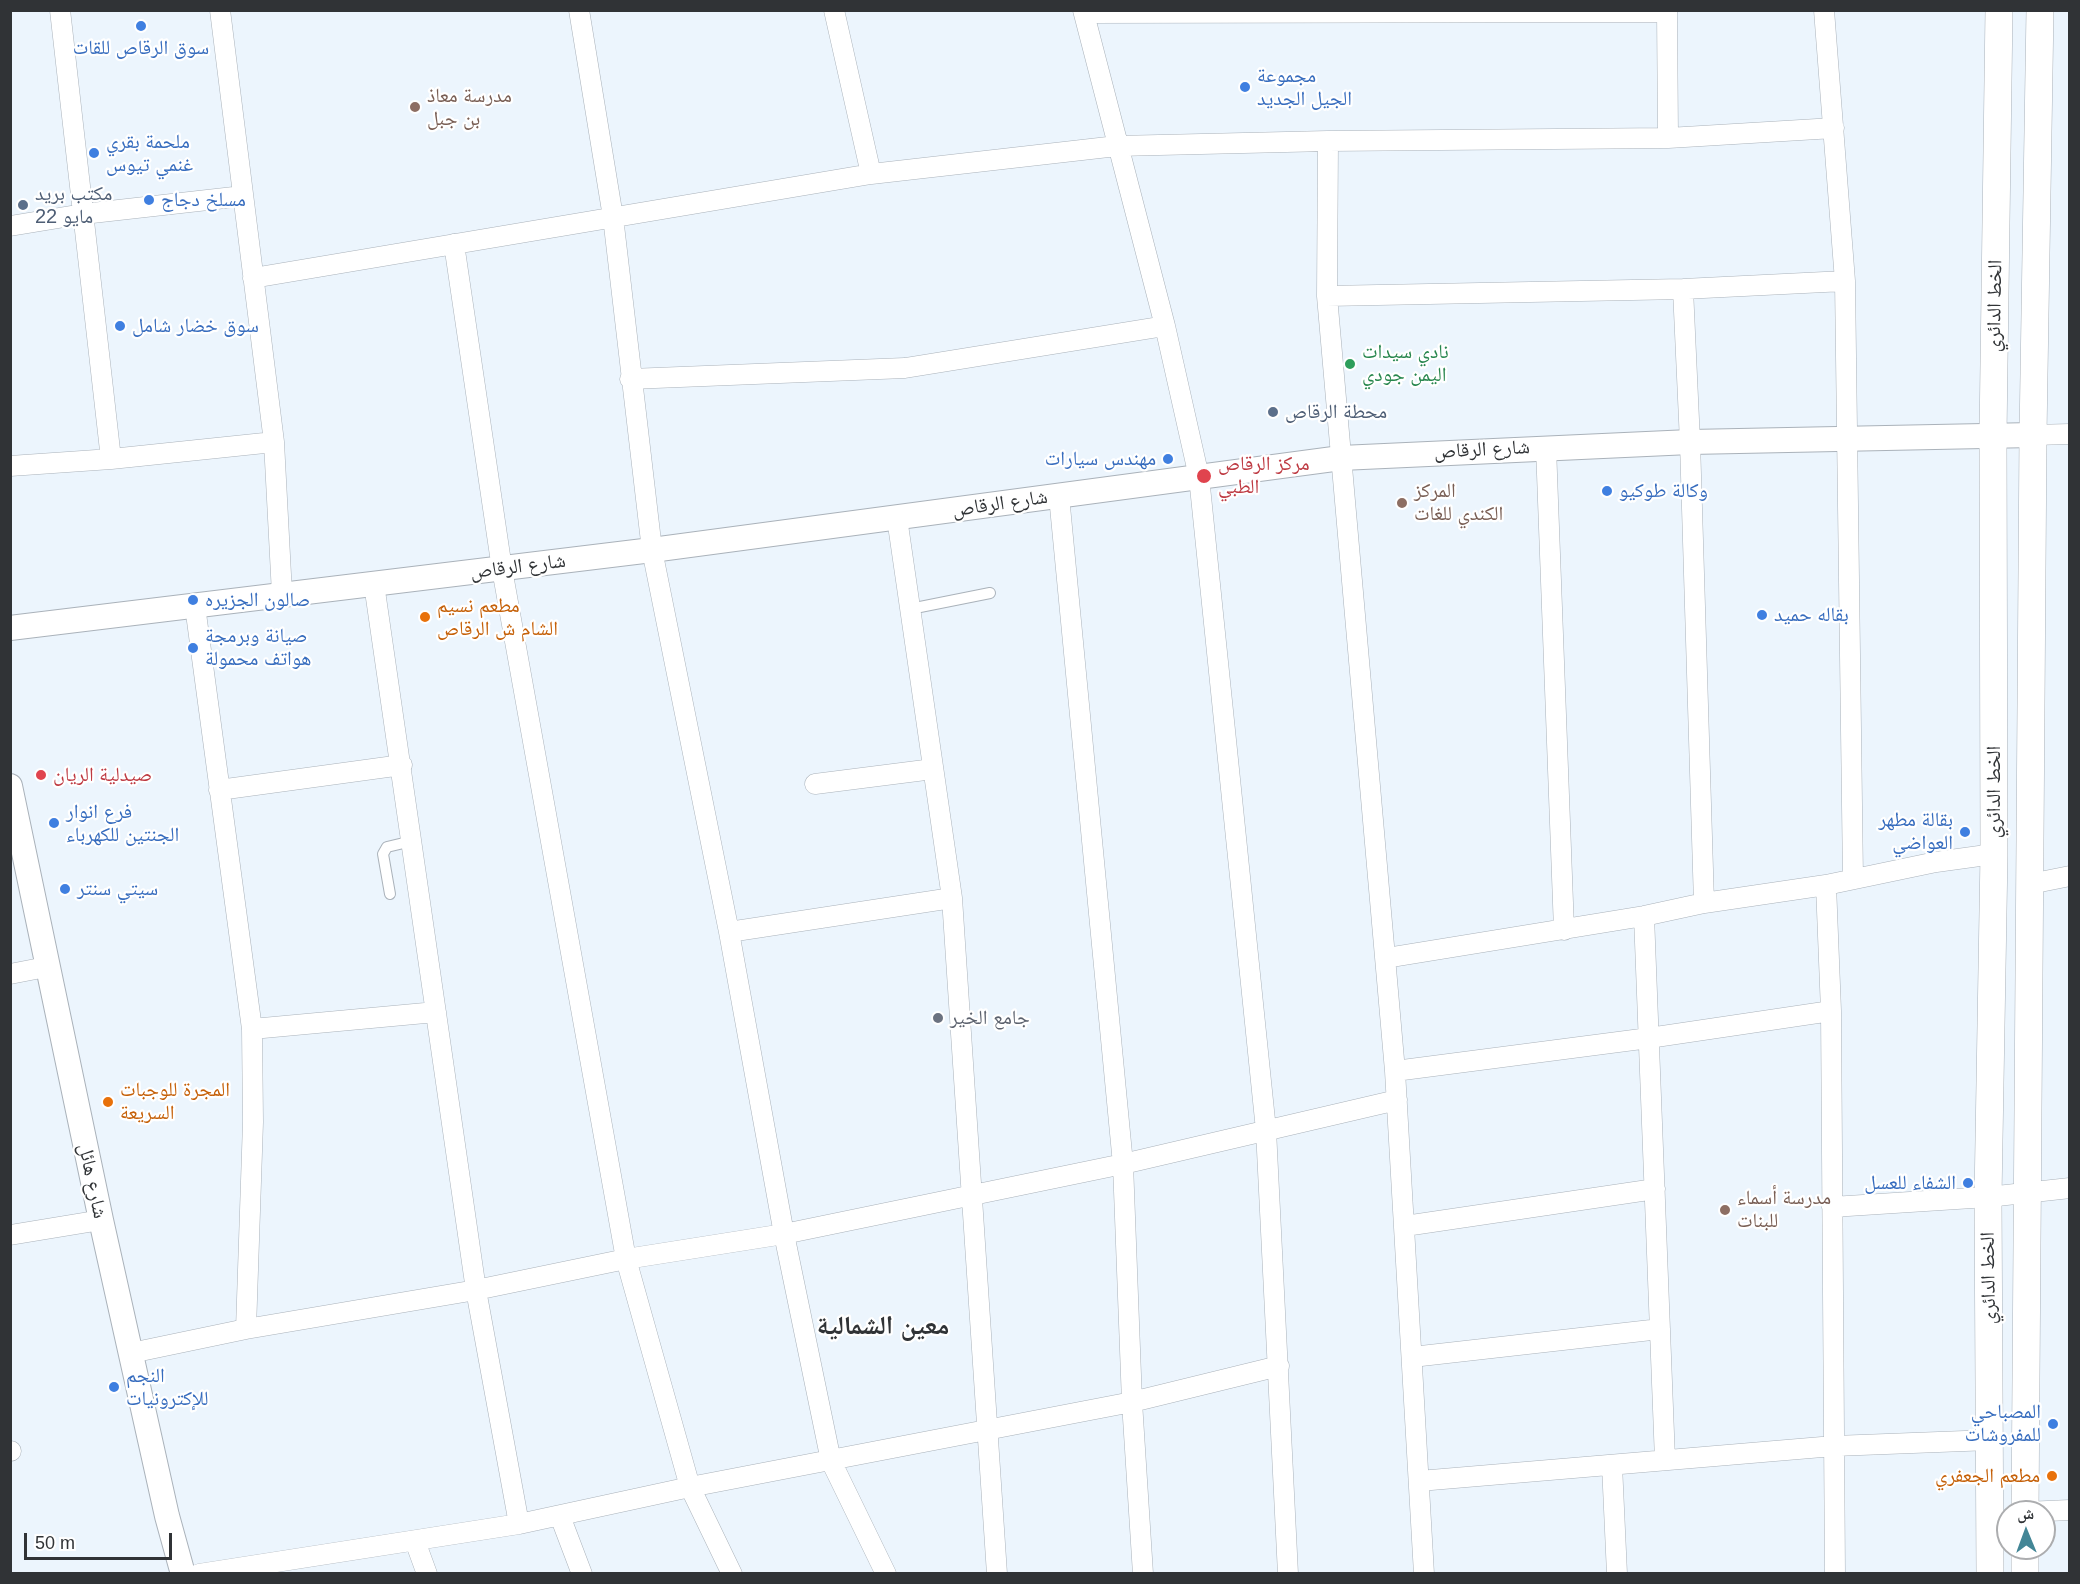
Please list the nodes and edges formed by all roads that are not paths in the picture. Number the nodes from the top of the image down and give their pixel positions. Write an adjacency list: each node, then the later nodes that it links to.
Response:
1 (60, 10): 16 (street)
2 (220, 10): 15 (street)
3 (579, 10): 17 (street)
4 (834, 10): 14 (street)
5 (1824, 10): 10 (street)
6 (1999, 10): 27 (main road, الخط الدائري)
7 (2040, 10): 28 (main road, الخط الدائري)
8 (1667, 11): 9 (street); 11 (street)
9 (1084, 12): 13 (street)
10 (1834, 128): 11 (street); 21 (street)
11 (1668, 138): 12 (street)
12 (1328, 141): 13 (street); 23 (street)
13 (1117, 146): 14 (street); 24 (street)
14 (871, 174): 17 (street)
15 (243, 196): 16 (street); 20 (street)
16 (83, 214): 18 (street); 34 (street)
17 (613, 218): 19 (street); 25 (street)
18 (10, 226)
19 (454, 244): 20 (street); 40 (street)
20 (253, 278): 30 (street)
21 (1845, 281): 22 (street); 29 (street)
22 (1683, 289): 23 (street); 31 (street)
23 (1327, 296): 33 (street)
24 (1166, 326): 25 (street); 36 (street)
25 (630, 379): 39 (street)
26 (2070, 434): 28 (street)
27 (1993, 435): 28 (street, شارع الرقاص); 29 (street, شارع الرقاص); 53 (main road, الخط الدائري)
28 (2033, 435): 56 (main road, الخط الدائري)
29 (1848, 437): 31 (street, شارع الرقاص); 55 (street)
30 (274, 442): 34 (street); 43 (street)
31 (1690, 442): 32 (street, شارع الرقاص); 60 (street)
32 (1546, 447): 33 (street, شارع الرقاص); 62 (street)
33 (1341, 458): 36 (street, شارع الرقاص); 64 (street)
34 (111, 459): 35 (street)
35 (10, 466)
36 (1199, 477): 37 (street, شارع الرقاص); 73 (street)
37 (1059, 496): 38 (street, شارع الرقاص); 74 (street)
38 (897, 518): 39 (street, شارع الرقاص); 45 (street)
39 (652, 550): 40 (street, شارع الرقاص); 63 (street)
40 (502, 569): 41 (street, شارع الرقاص); 85 (street)
41 (374, 584): 43 (street, شارع الرقاص); 47 (street)
42 (990, 593): 45 (lane)
43 (282, 594): 44 (street, شارع الرقاص)
44 (195, 606): 46 (street, شارع الرقاص); 51 (street)
45 (910, 609): 48 (street)
46 (10, 628)
47 (402, 765): 51 (street); 52 (street)
48 (933, 769): 49 (street); 59 (street)
49 (815, 784)
50 (10, 786): 65 (street, شارع هائل)
51 (219, 790): 69 (street)
52 (412, 841): 58 (lane); 68 (street)
53 (1994, 854): 55 (street); 79 (main road, الخط الدائري)
54 (2070, 876): 56 (street)
55 (1853, 879): 57 (street)
56 (2031, 884): 77 (main road, الخط الدائري)
57 (1826, 885): 60 (street); 67 (street)
58 (390, 894)
59 (952, 898): 63 (street); 78 (street)
60 (1704, 903): 61 (street)
61 (1644, 916): 62 (street); 70 (street)
62 (1564, 930): 64 (street)
63 (729, 932): 83 (street)
64 (1386, 958): 71 (street)
65 (46, 967): 66 (street); 81 (street, شارع هائل)
66 (10, 974)
67 (1831, 1011): 70 (street); 80 (street)
68 (436, 1012): 69 (street); 86 (street)
69 (252, 1029): 87 (street)
70 (1649, 1038): 71 (street); 76 (street)
71 (1395, 1071): 72 (street)
72 (1397, 1100): 73 (street); 82 (street)
73 (1266, 1130): 74 (street); 91 (street)
74 (1124, 1164): 78 (street); 92 (street)
75 (2070, 1188): 77 (street)
76 (1655, 1190): 82 (street); 88 (street)
77 (2027, 1193): 79 (street); 101 (main road, الخط الدائري)
78 (972, 1196): 83 (street); 93 (street)
79 (1988, 1197): 80 (street); 94 (main road, الخط الدائري)
80 (1832, 1207): 95 (street)
81 (101, 1220): 84 (street); 89 (street, شارع هائل)
82 (1405, 1226): 90 (street)
83 (784, 1234): 85 (street); 97 (street)
84 (10, 1235)
85 (626, 1259): 86 (street); 100 (street)
86 (476, 1290): 87 (street); 103 (street)
87 (246, 1329): 89 (street)
88 (1660, 1329): 90 (street); 96 (street)
89 (130, 1353): 105 (street, شارع هائل)
90 (1412, 1357): 99 (street)
91 (1278, 1366): 92 (street); 113 (street)
92 (1132, 1402): 93 (street); 112 (street)
93 (987, 1430): 97 (street); 111 (street)
94 (1991, 1440): 95 (street); 117 (main road, الخط الدائري)
95 (1833, 1446): 96 (street); 116 (street)
96 (1665, 1460): 98 (street)
97 (831, 1461): 100 (street); 110 (street)
98 (1612, 1465): 99 (street); 115 (street)
99 (1419, 1481): 114 (street)
100 (690, 1487): 102 (street); 109 (street)
101 (2025, 1500)
102 (560, 1516): 103 (street); 108 (street)
103 (519, 1524): 104 (street)
104 (415, 1540): 106 (street); 107 (street)
105 (183, 1574)
106 (199, 1574)
107 (427, 1574)
108 (582, 1574)
109 (732, 1574)
110 (886, 1574)
111 (997, 1574)
112 (1143, 1574)
113 (1288, 1574)
114 (1424, 1574)
115 (1617, 1574)
116 (1835, 1574)
117 (1990, 1574)

